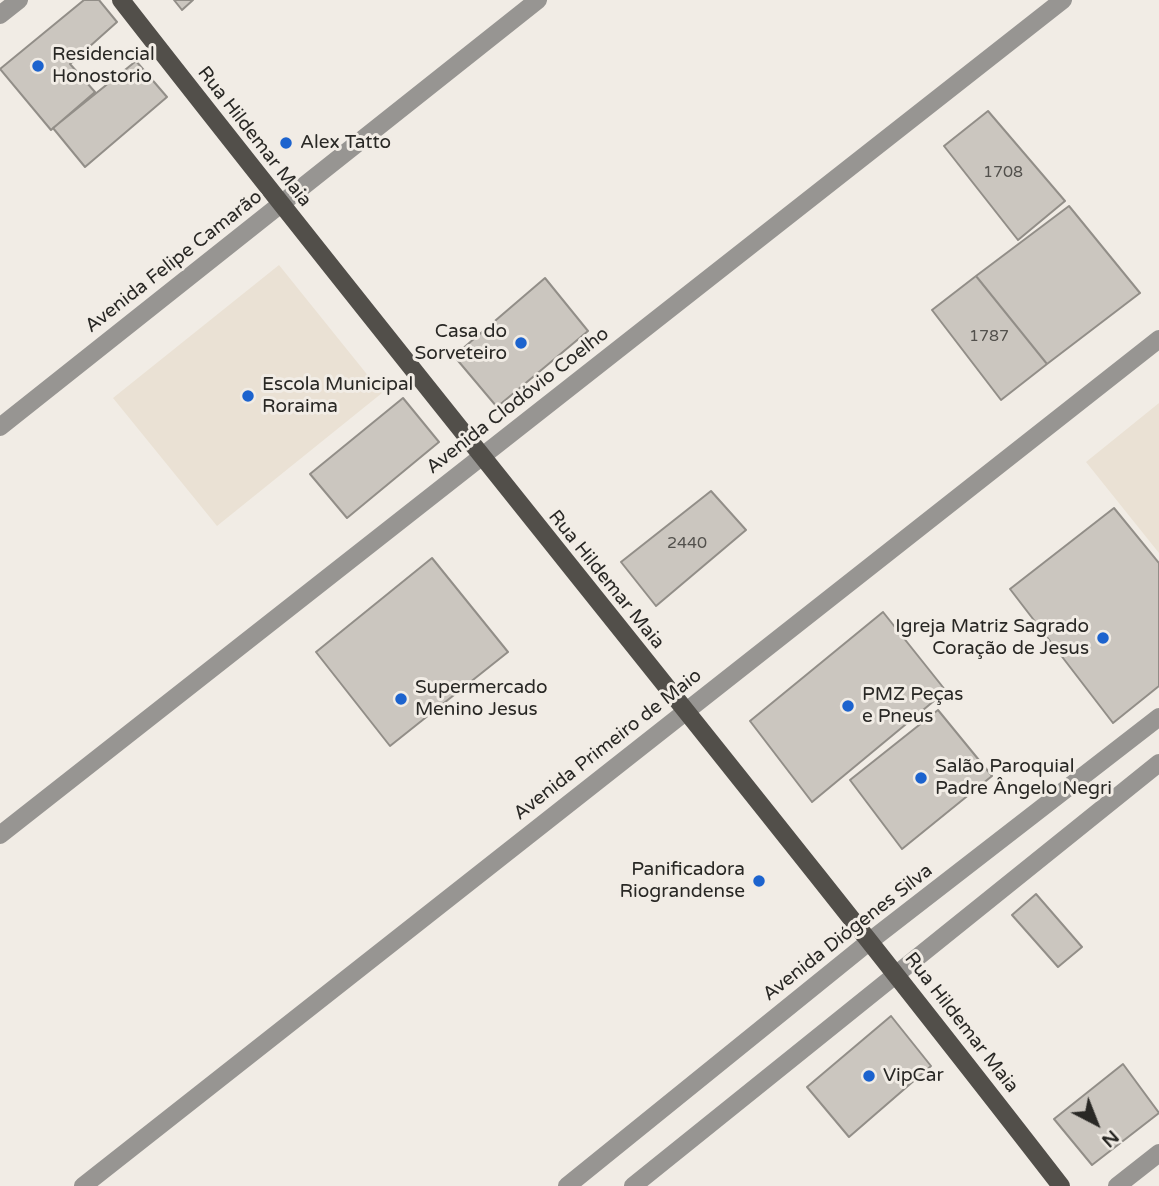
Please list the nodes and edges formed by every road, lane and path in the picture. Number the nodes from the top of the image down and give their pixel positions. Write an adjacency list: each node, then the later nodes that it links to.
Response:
1 (19, 0): 5 (street)
2 (121, 0): 6 (main road, Rua Hildemar Maia)
3 (538, 0): 6 (street, Avenida Felipe Camarão)
4 (1063, 0): 9 (street, Avenida Clodóvio Coelho)
5 (0, 15)
6 (280, 205): 8 (street, Avenida Felipe Camarão); 9 (main road, Rua Hildemar Maia)
7 (1159, 339): 10 (street, Avenida Primeiro de Maio)
8 (0, 427)
9 (480, 457): 10 (main road, Rua Hildemar Maia); 13 (street, Avenida Clodóvio Coelho)
10 (685, 711): 14 (main road, Rua Hildemar Maia); 17 (street, Avenida Primeiro de Maio)
11 (1159, 717): 14 (street, Avenida Diógenes Silva)
12 (1159, 763): 15 (street)
13 (0, 835)
14 (870, 940): 15 (main road, Rua Hildemar Maia); 18 (street, Avenida Diógenes Silva)
15 (897, 974): 19 (street); 20 (main road, Rua Hildemar Maia)
16 (1159, 1153): 21 (street)
17 (83, 1186)
18 (567, 1186)
19 (633, 1186)
20 (1061, 1186)
21 (1117, 1186)

